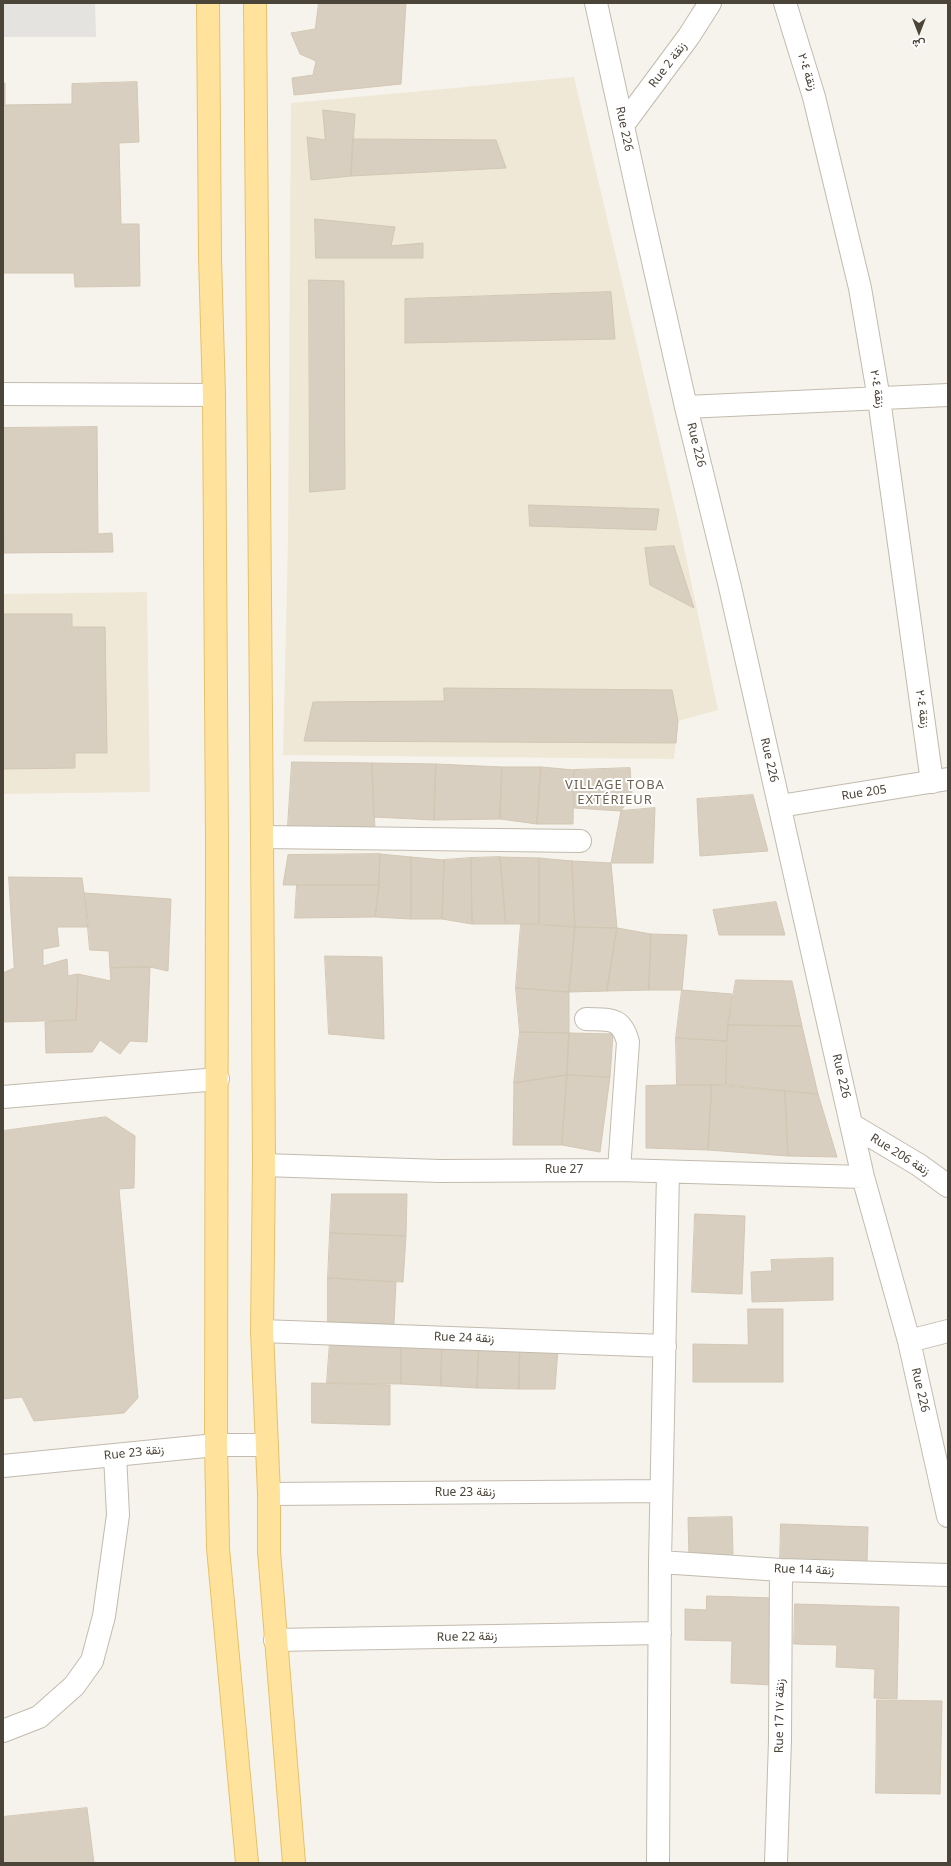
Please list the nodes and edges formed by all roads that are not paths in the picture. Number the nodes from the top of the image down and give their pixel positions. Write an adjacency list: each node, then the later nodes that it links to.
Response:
1 (208, 3): 8 (main road)
2 (255, 3): 14 (main road)
3 (596, 3): 6 (street, Rue 226)
4 (710, 3): 6 (street, Rue 2 زنقة)
5 (785, 3): 10 (street, زنقة ٢٠٤)
6 (623, 125): 11 (street, Rue 226)
7 (3, 394): 8 (street)
8 (214, 395): 17 (main road)
9 (948, 395): 10 (street)
10 (879, 399): 11 (street); 12 (street, زنقة ٢٠٤)
11 (686, 407): 13 (street, Rue 226)
12 (940, 780): 13 (street, Rue 205)
13 (780, 806): 19 (street, Rue 226)
14 (262, 838): 15 (street); 20 (main road)
15 (580, 841)
16 (586, 1019): 21 (street)
17 (218, 1079): 18 (street); 29 (main road)
18 (3, 1097)
19 (852, 1125): 23 (street, Rue 226); 24 (street, Rue 206 زنقة)
20 (264, 1165): 21 (street, Rue 27); 25 (main road)
21 (619, 1170): 22 (street, Rue 27)
22 (668, 1172): 23 (street, Rue 27); 28 (street)
23 (863, 1177): 27 (street, Rue 226)
24 (948, 1186)
25 (262, 1331): 28 (street, Rue 24 زنقة); 30 (main road)
26 (948, 1331): 27 (street)
27 (909, 1341): 35 (street, Rue 226)
28 (665, 1346): 33 (street)
29 (216, 1445): 30 (street, Rue 23 زنقة); 31 (street, Rue 23 زنقة); 42 (main road)
30 (265, 1445): 34 (main road)
31 (115, 1455): 32 (street, Rue 23 زنقة); 41 (street)
32 (3, 1466)
33 (661, 1491): 34 (street, Rue 23 زنقة); 36 (street)
34 (269, 1494): 40 (main road)
35 (948, 1516)
36 (660, 1562): 37 (street, Rue 14 زنقة); 39 (street)
37 (781, 1570): 38 (street, Rue 14 زنقة); 45 (street, Rue 17 زنقة ١٧)
38 (948, 1576)
39 (660, 1633): 40 (street, Rue 22 زنقة); 44 (street)
40 (275, 1640): 43 (main road)
41 (3, 1731)
42 (247, 1863)
43 (294, 1863)
44 (658, 1863)
45 (776, 1863)

